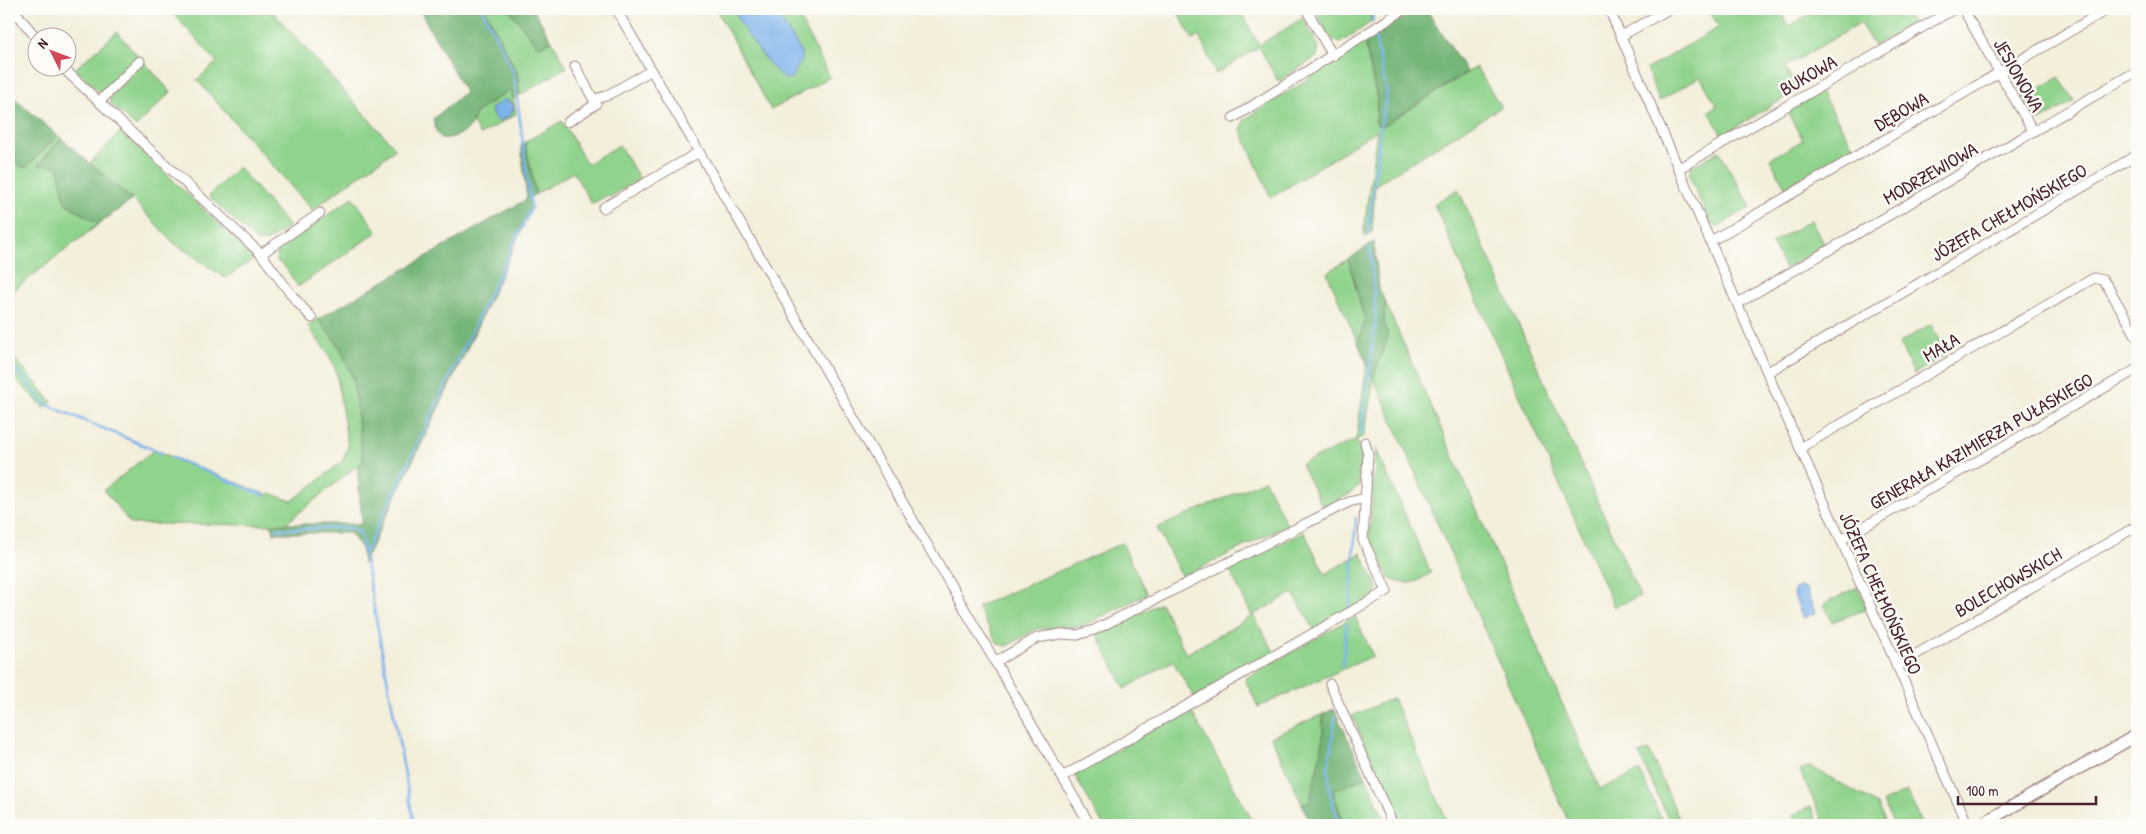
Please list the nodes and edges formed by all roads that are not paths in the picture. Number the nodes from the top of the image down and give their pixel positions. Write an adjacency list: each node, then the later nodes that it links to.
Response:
1 (13, 9): 10 (street)
2 (616, 9): 15 (street)
3 (1306, 9): 12 (street)
4 (1405, 9): 12 (street)
5 (1609, 9): 11 (street, JÓZEFA CHEŁMOŃSKIEGO)
6 (1669, 9): 11 (street)
7 (1954, 9): 26 (street, BUKOWA)
8 (1963, 9): 17 (street, JESIONOWA)
9 (2108, 9): 17 (street, DĘBOWA)
10 (28, 28)
11 (1622, 36): 26 (street, JÓZEFA CHEŁMOŃSKIEGO)
12 (1333, 56): 21 (street)
13 (140, 61): 20 (street)
14 (575, 66): 19 (street)
15 (652, 70): 19 (street); 24 (street)
16 (2137, 71): 23 (street, MODRZEWIOWA)
17 (1999, 72): 23 (street, JESIONOWA); 29 (street, DĘBOWA)
18 (74, 78): 20 (street)
19 (595, 99): 22 (street)
20 (100, 101): 30 (street)
21 (1233, 118)
22 (568, 122)
23 (2033, 131): 31 (street, MODRZEWIOWA)
24 (700, 152): 27 (street); 41 (street)
25 (2137, 155): 35 (street, JÓZEFA CHEŁMOŃSKIEGO)
26 (1678, 169): 29 (street, JÓZEFA CHEŁMOŃSKIEGO)
27 (603, 208)
28 (320, 212): 30 (street)
29 (1710, 241): 31 (street, JÓZEFA CHEŁMOŃSKIEGO)
30 (261, 254): 32 (street)
31 (1738, 303): 35 (street, JÓZEFA CHEŁMOŃSKIEGO)
32 (312, 318)
33 (2137, 337): 37 (street, MAŁA)
34 (2137, 369): 40 (street, GENERAŁA KAZIMIERZA PUŁASKIEGO)
35 (1768, 372): 37 (street, JÓZEFA CHEŁMOŃSKIEGO)
36 (1365, 442): 38 (street)
37 (1800, 448): 40 (street, JÓZEFA CHEŁMOŃSKIEGO)
38 (1365, 498): 41 (street); 45 (street)
39 (2137, 526): 42 (street, BOLECHOWSKICH)
40 (1841, 540): 42 (street, JÓZEFA CHEŁMOŃSKIEGO)
41 (994, 662): 45 (street)
42 (1896, 666): 48 (street, JÓZEFA CHEŁMOŃSKIEGO)
43 (1330, 684): 47 (street)
44 (2137, 735): 49 (street)
45 (1062, 778): 46 (street)
46 (1090, 825)
47 (1393, 825)
48 (1968, 825)
49 (1980, 825)

